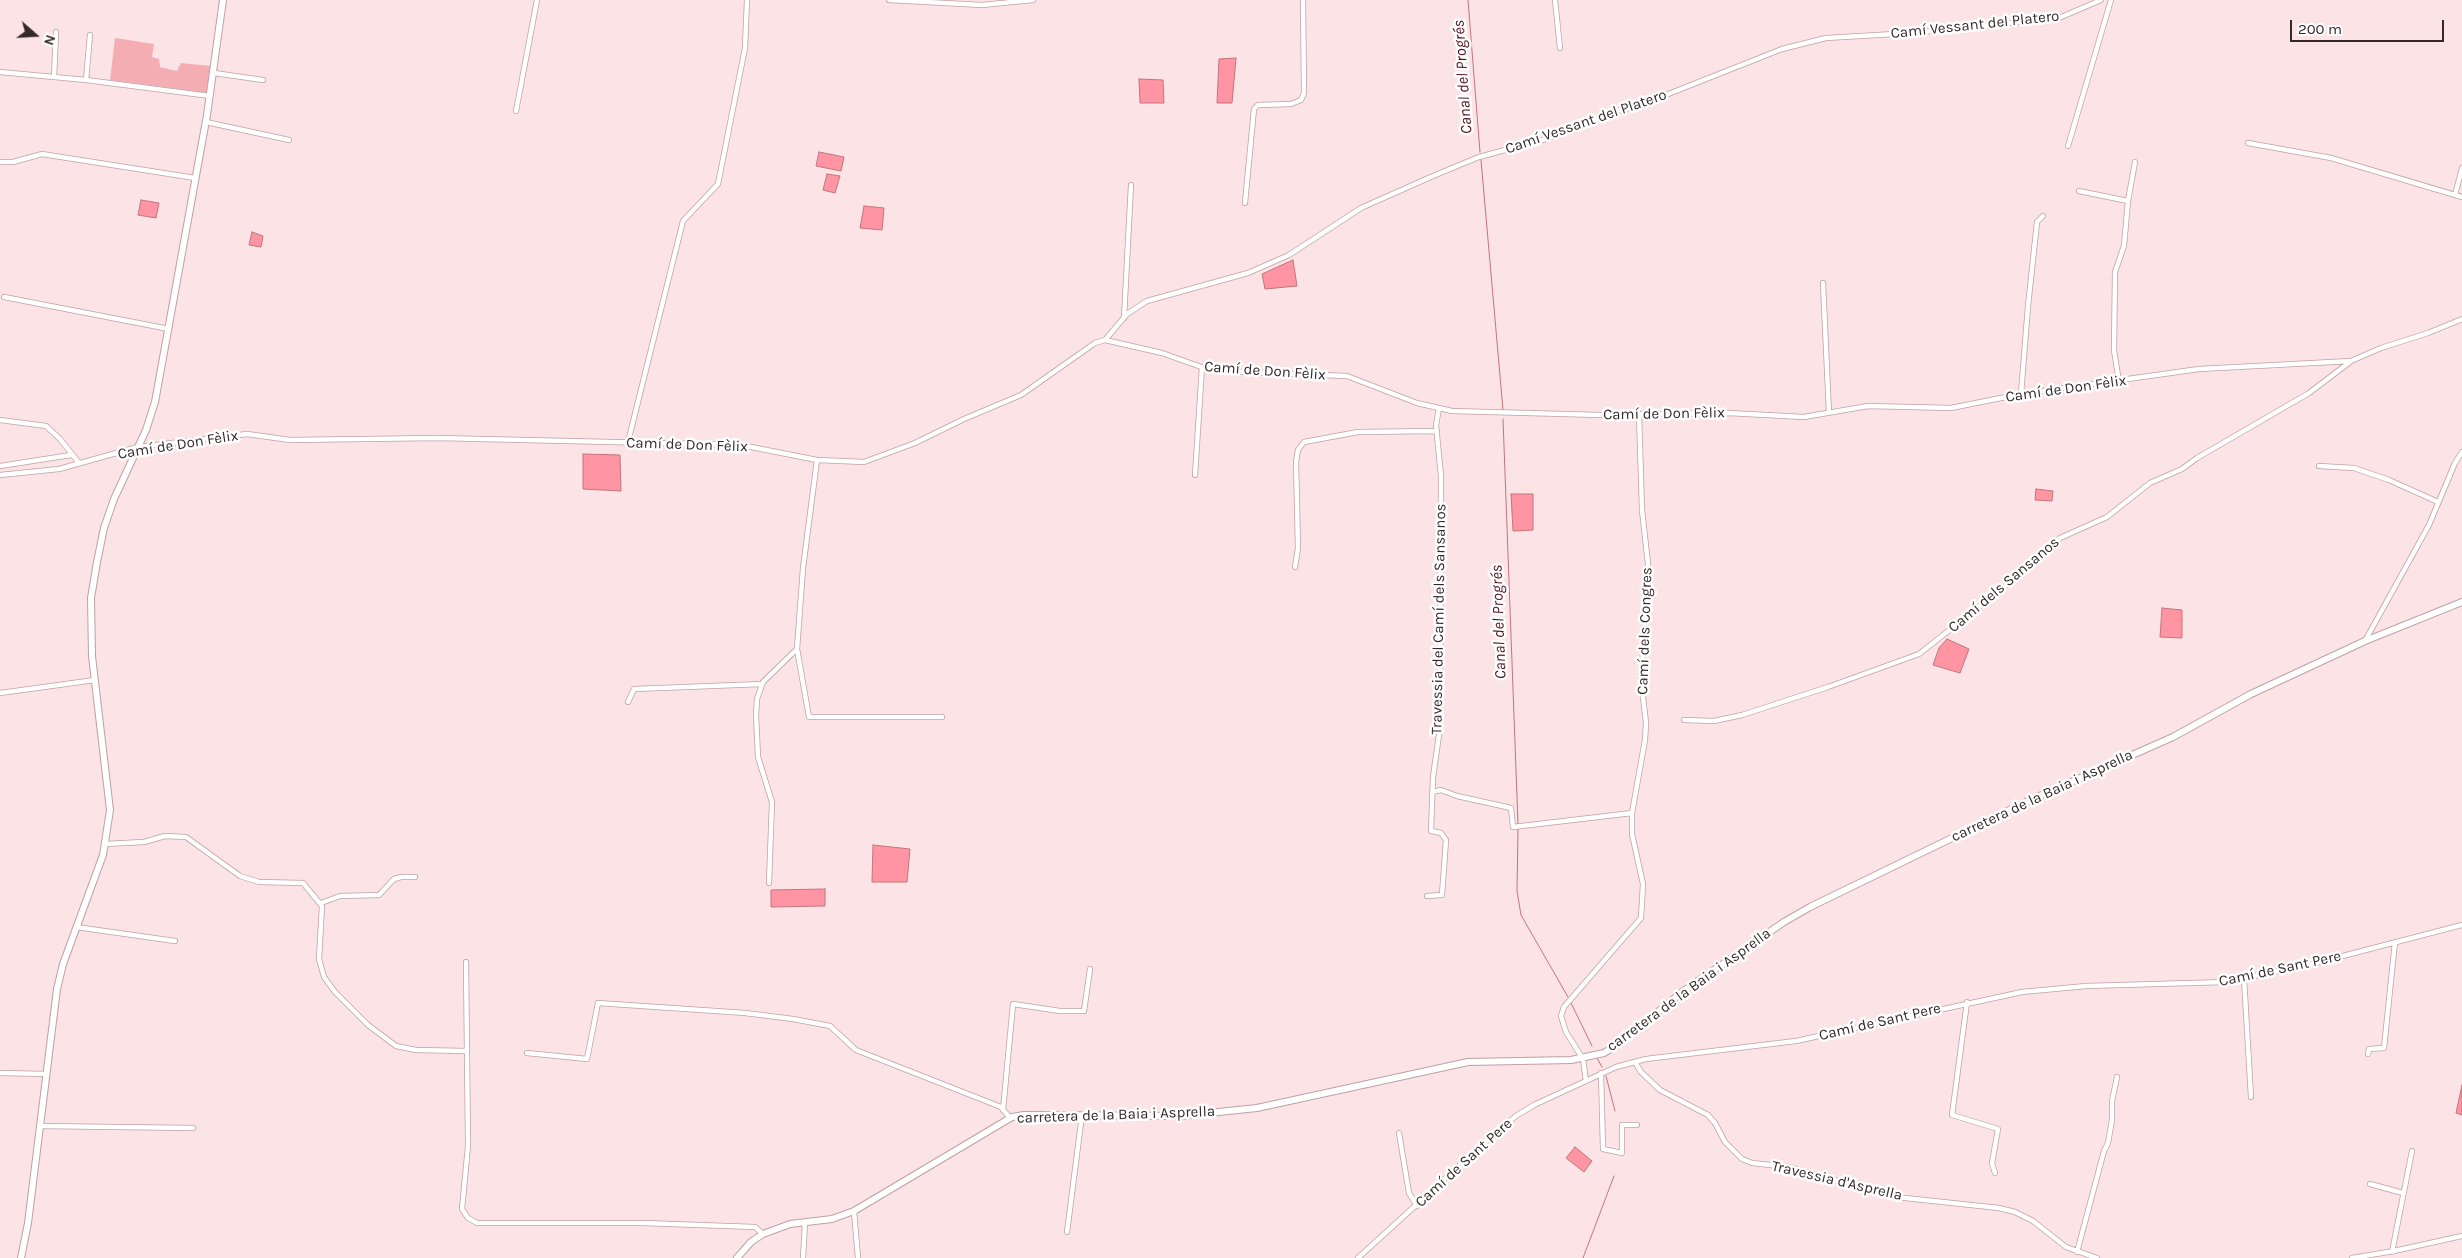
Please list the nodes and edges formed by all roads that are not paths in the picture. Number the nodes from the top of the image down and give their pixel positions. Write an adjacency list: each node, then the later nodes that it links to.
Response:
1 (223, 0): 14 (main road)
2 (537, 0): 19 (street)
3 (748, 0): 50 (street)
4 (890, 0): 5 (street)
5 (1033, 0)
6 (1303, 0): 33 (street)
7 (1555, 0): 12 (street)
8 (2101, 0): 37 (street, Camí Vessant del Platero)
9 (2111, 0): 23 (street)
10 (56, 32): 15 (street)
11 (90, 35): 16 (street)
12 (1560, 48)
13 (0, 72): 15 (street)
14 (214, 73): 17 (street); 18 (main road)
15 (54, 76): 16 (street)
16 (86, 80): 18 (street)
17 (263, 80)
18 (210, 96): 20 (main road)
19 (516, 112)
20 (206, 122): 21 (street); 27 (main road)
21 (289, 140)
22 (2248, 143): 30 (street)
23 (2068, 146)
24 (0, 162): 27 (street)
25 (2135, 162): 32 (street)
26 (2462, 168): 30 (street)
27 (194, 178): 39 (main road)
28 (1131, 185): 37 (street)
29 (2079, 191): 32 (street)
30 (2455, 195): 31 (street)
31 (2462, 197)
32 (2128, 201): 43 (street)
33 (1244, 202)
34 (2043, 216): 44 (street)
35 (1824, 283): 46 (street)
36 (4, 297): 39 (street)
37 (1124, 318): 40 (street, Camí Vessant del Platero)
38 (2462, 319): 41 (street, Camí de Don Fèlix)
39 (169, 329): 51 (main road)
40 (1105, 340): 42 (street, Camí de Don Fèlix); 54 (street, Camí de Don Fèlix)
41 (2351, 361): 43 (street, Camí de Don Fèlix); 70 (street, Camí dels Sansanos)
42 (1202, 367): 45 (street, Camí de Don Fèlix); 59 (street)
43 (2119, 382): 44 (street, Camí de Don Fèlix)
44 (2021, 394): 46 (street, Camí de Don Fèlix)
45 (1439, 408): 47 (street, Camí de Don Fèlix); 49 (street, Travessia del Camí dels Sansanos)
46 (1829, 413): 47 (street, Camí de Don Fèlix)
47 (1640, 414): 72 (street, Camí dels Congres)
48 (0, 420): 53 (street)
49 (1437, 431): 61 (street); 71 (street, Travessia del Camí dels Sansanos)
50 (628, 442): 51 (street, Camí de Don Fèlix); 54 (street, Camí de Don Fèlix)
51 (138, 447): 55 (street, Camí de Don Fèlix); 65 (main road)
52 (2462, 452): 60 (street)
53 (71, 455): 55 (street); 56 (street)
54 (817, 460): 64 (street)
55 (79, 463): 58 (street, Camí de Don Fèlix)
56 (0, 466)
57 (2320, 466): 60 (street)
58 (0, 474)
59 (1195, 475)
60 (2438, 502): 63 (street)
61 (1295, 567)
62 (2462, 602): 63 (main road, carretera de la Baia i Asprella)
63 (2364, 641): 89 (main road, carretera de la Baia i Asprella)
64 (797, 649): 66 (street); 69 (street)
65 (95, 680): 67 (street); 73 (main road)
66 (762, 684): 68 (street); 75 (street)
67 (0, 693)
68 (628, 702)
69 (942, 717)
70 (1684, 720)
71 (1432, 792): 72 (street); 76 (street, Travessia del Camí dels Sansanos)
72 (1632, 813): 89 (street, Camí dels Congres)
73 (105, 844): 77 (street); 79 (main road)
74 (415, 877): 77 (street)
75 (769, 883)
76 (1427, 896)
77 (320, 903): 86 (street)
78 (2462, 924): 81 (street, Camí de Sant Pere)
79 (76, 927): 80 (street); 93 (main road)
80 (175, 941)
81 (2394, 942): 84 (street, Camí de Sant Pere); 88 (street)
82 (466, 962): 86 (street)
83 (1090, 969): 97 (street)
84 (2244, 978): 85 (street, Camí de Sant Pere); 96 (street)
85 (1967, 1002): 90 (street, Camí de Sant Pere); 105 (street)
86 (467, 1051): 112 (street)
87 (526, 1053): 97 (street)
88 (2368, 1054)
89 (1583, 1059): 95 (street, Camí dels Congres); 98 (main road, carretera de la Baia i Asprella)
90 (1635, 1062): 92 (street, Camí de Sant Pere); 114 (street, Travessia d'Asprella)
91 (0, 1073): 93 (street)
92 (1601, 1073): 95 (street, Camí de Sant Pere); 100 (street)
93 (46, 1074): 101 (main road)
94 (2117, 1077): 114 (street)
95 (1586, 1081): 108 (street, Camí de Sant Pere)
96 (2250, 1097)
97 (1004, 1110): 99 (street)
98 (1082, 1116): 99 (main road, carretera de la Baia i Asprella); 111 (street)
99 (1010, 1118): 109 (main road, carretera de la Baia i Asprella)
100 (1637, 1125)
101 (39, 1126): 102 (street); 116 (main road)
102 (193, 1128)
103 (1399, 1133): 108 (street)
104 (2412, 1151): 107 (street)
105 (1995, 1173)
106 (2370, 1184): 107 (street)
107 (2403, 1192): 115 (street)
108 (1417, 1206): 120 (street, Camí de Sant Pere)
109 (854, 1211): 110 (main road, carretera de la Baia i Asprella); 119 (street)
110 (805, 1223): 112 (main road, carretera de la Baia i Asprella); 118 (street)
111 (1067, 1232)
112 (762, 1234): 117 (main road, carretera de la Baia i Asprella)
113 (2462, 1236): 115 (street)
114 (2077, 1252): 121 (street, Travessia d'Asprella)
115 (2392, 1252): 122 (street)
116 (22, 1258)
117 (737, 1258)
118 (803, 1258)
119 (858, 1258)
120 (1358, 1258)
121 (2097, 1258)
122 (2352, 1258)

